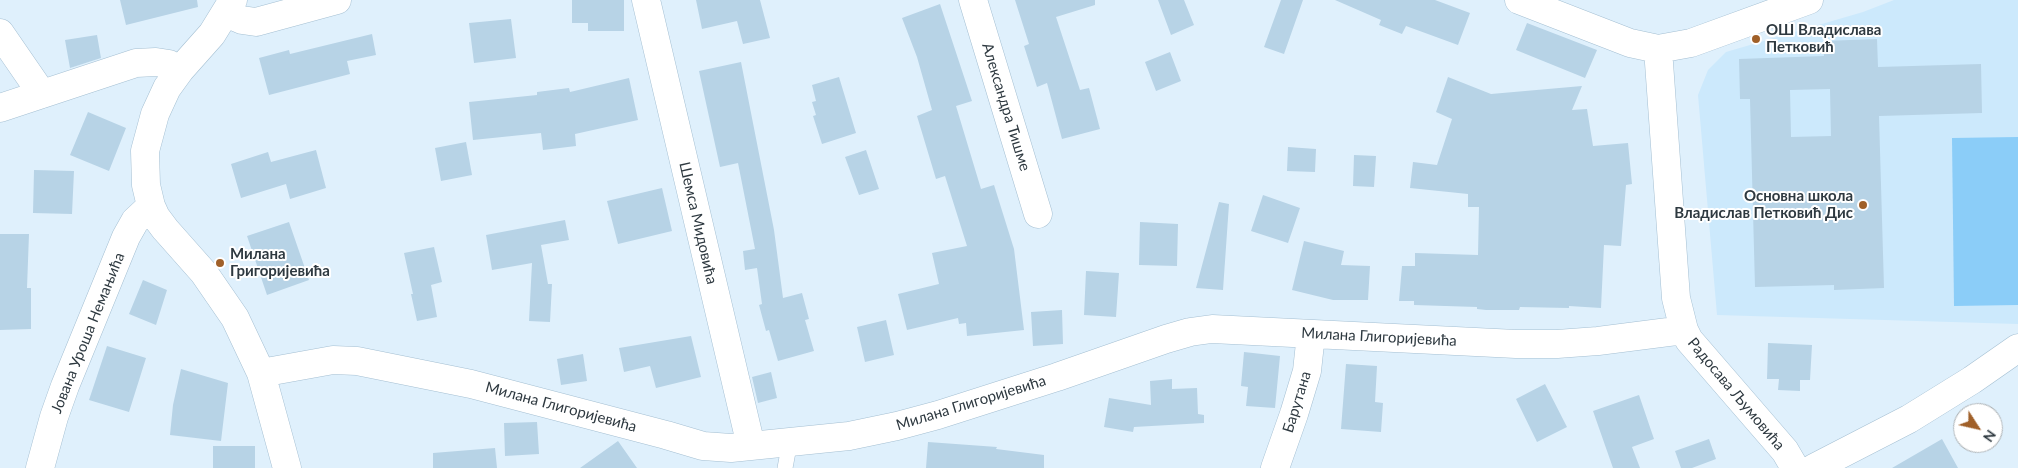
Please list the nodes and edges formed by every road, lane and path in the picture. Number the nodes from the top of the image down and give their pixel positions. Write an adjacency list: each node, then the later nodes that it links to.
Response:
1 (337, 0): 6 (street)
2 (646, 0): 19 (street, Шемса Мидовића)
3 (973, 0): 13 (street, Александра Тишме)
4 (1519, 0): 8 (street)
5 (1809, 0): 8 (street)
6 (229, 6): 9 (street)
7 (0, 33): 10 (street)
8 (1658, 49): 14 (street, Радосава Љумовића)
9 (180, 70): 10 (street); 12 (street)
10 (42, 94): 11 (street)
11 (0, 108)
12 (151, 206): 17 (street); 21 (street, Јована Уроша Немањића)
13 (1038, 214)
14 (1684, 330): 15 (street, Милана Глигоријевића); 25 (street, Радосава Љумовића)
15 (1311, 334): 18 (street, Милана Глигоријевића); 24 (street, Барутана)
16 (2018, 348): 26 (street)
17 (261, 373): 20 (street, Милана Глигоријевића); 22 (street)
18 (790, 441): 19 (street, Милана Глигоријевића); 23 (lane)
19 (751, 446): 20 (street, Милана Глигоријевића)
20 (710, 458)
21 (40, 468)
22 (287, 468)
23 (786, 468)
24 (1274, 468)
25 (1795, 468)
26 (1814, 468)

